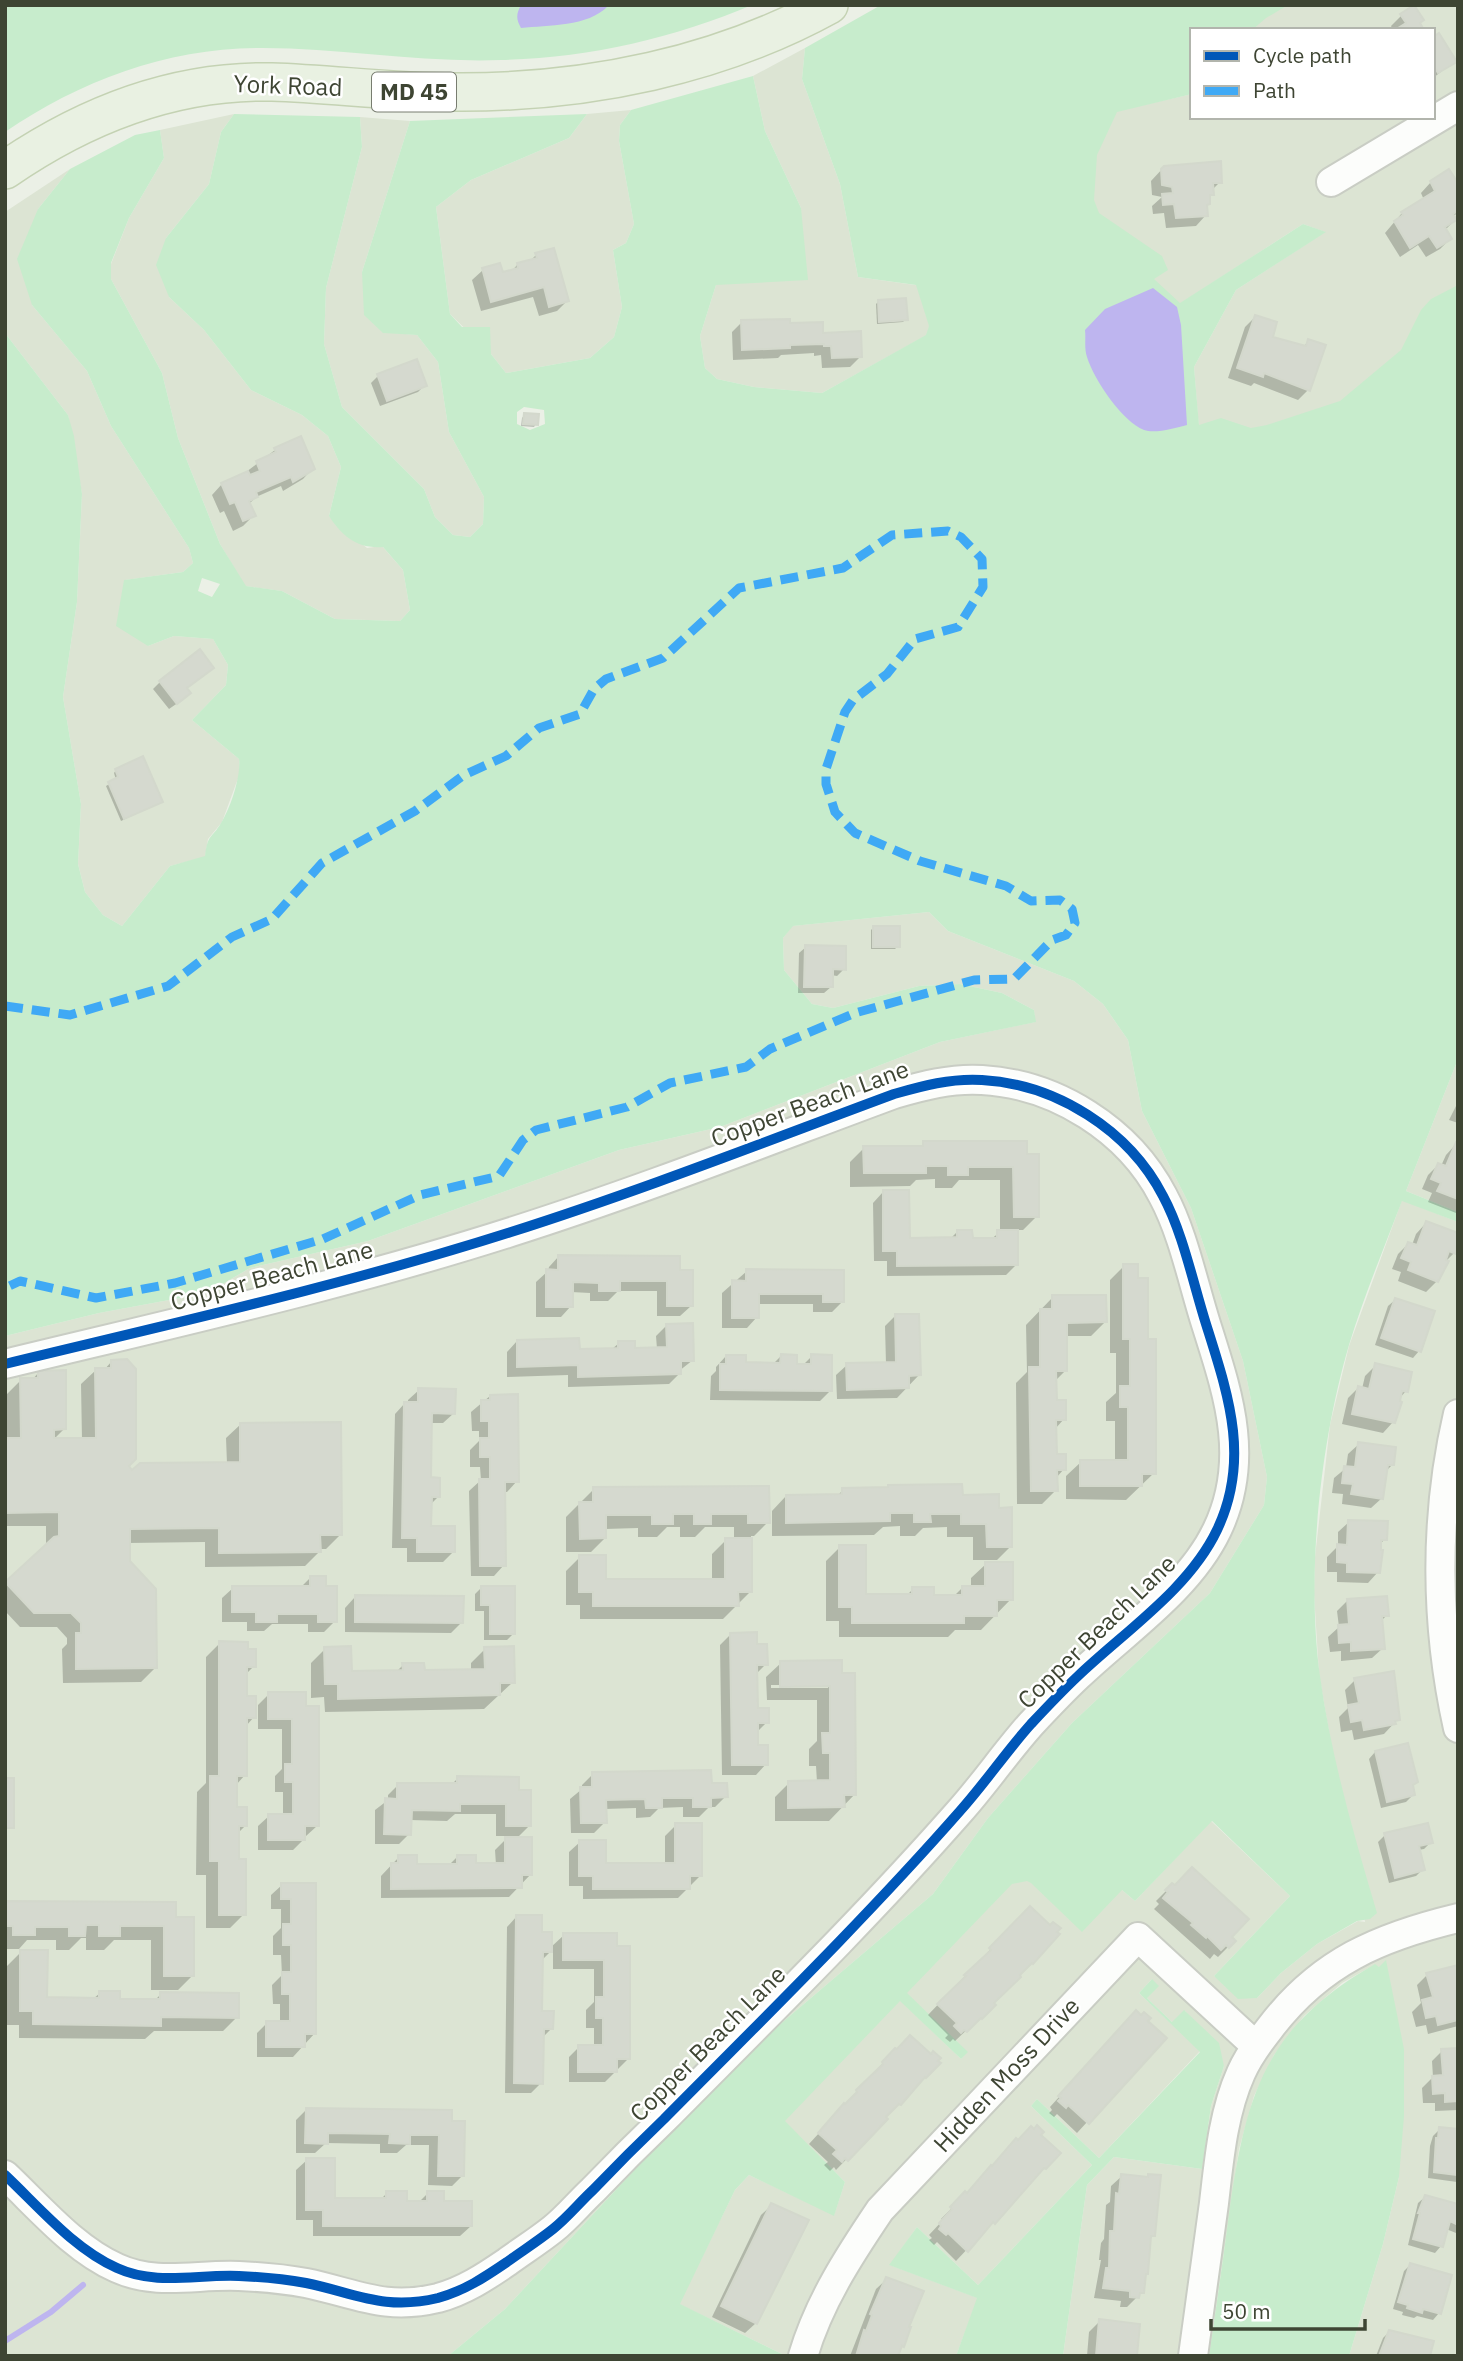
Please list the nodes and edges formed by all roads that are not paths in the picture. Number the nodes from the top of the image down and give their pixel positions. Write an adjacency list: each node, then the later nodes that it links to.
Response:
1 (829, 5): 3 (main road, York Road / MD 45)
2 (1458, 106): 4 (street)
3 (5, 170)
4 (1331, 183)
5 (5, 1364): 10 (street, Copper Beach Lane)
6 (1458, 1414): 7 (street)
7 (1458, 1728)
8 (1458, 1918): 9 (street)
9 (1256, 2046): 11 (street, Hidden Moss Drive); 12 (street)
10 (5, 2175)
11 (803, 2356)
12 (1193, 2356)

